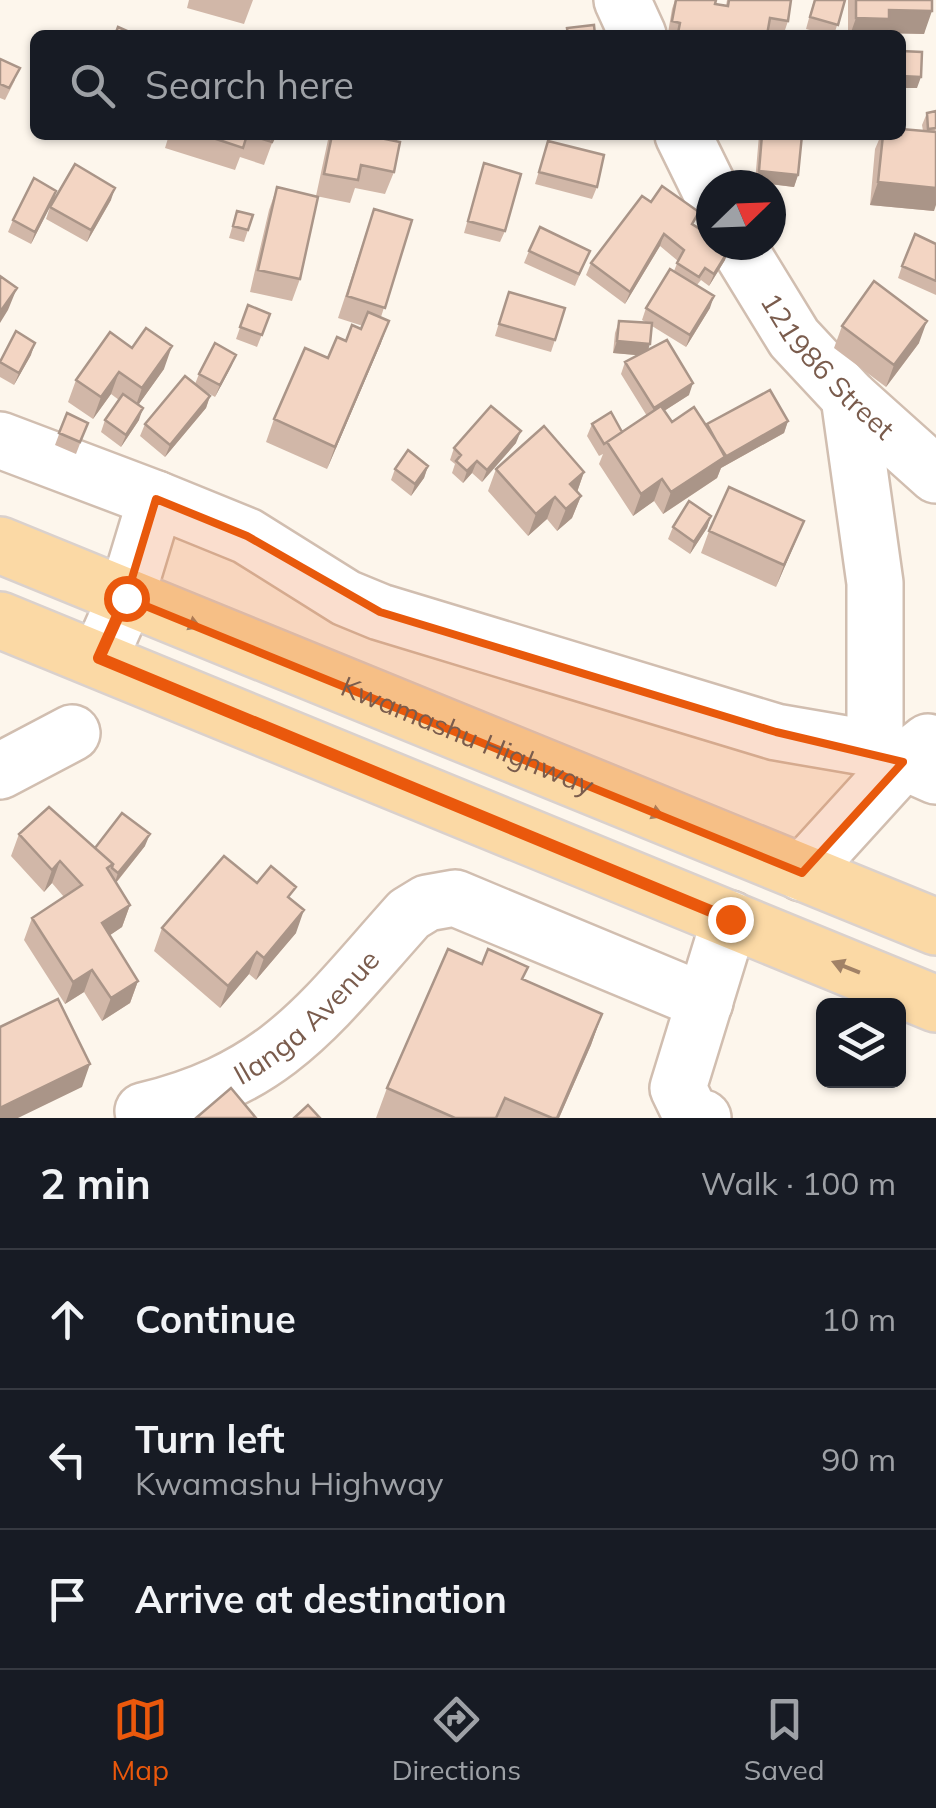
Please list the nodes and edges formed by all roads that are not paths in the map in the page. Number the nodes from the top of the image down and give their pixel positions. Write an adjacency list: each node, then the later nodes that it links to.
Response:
1 (622, 0): 2 (street)
2 (636, 30)
3 (685, 140): 4 (street)
4 (700, 170)
5 (746, 260): 6 (street, 121986 Street)
6 (849, 397): 8 (street, 121986 Street); 15 (street)
7 (0, 440): 9 (street)
8 (936, 475)
9 (156, 498): 11 (street); 15 (street)
10 (0, 544): 11 (main road, Kwamashu Highway)
11 (126, 598): 13 (street); 17 (main road, Kwamashu Highway, one-way to 17)
12 (0, 620): 13 (main road)
13 (99, 658): 18 (main road)
14 (72, 733): 16 (street)
15 (913, 756): 17 (street)
16 (0, 771)
17 (802, 873): 19 (main road, Kwamashu Highway)
18 (730, 919): 20 (street); 21 (main road, one-way to 18)
19 (936, 927)
20 (705, 1002): 22 (street, Ilanga Avenue); 23 (street)
21 (936, 1004)
22 (142, 1111)
23 (703, 1118)

